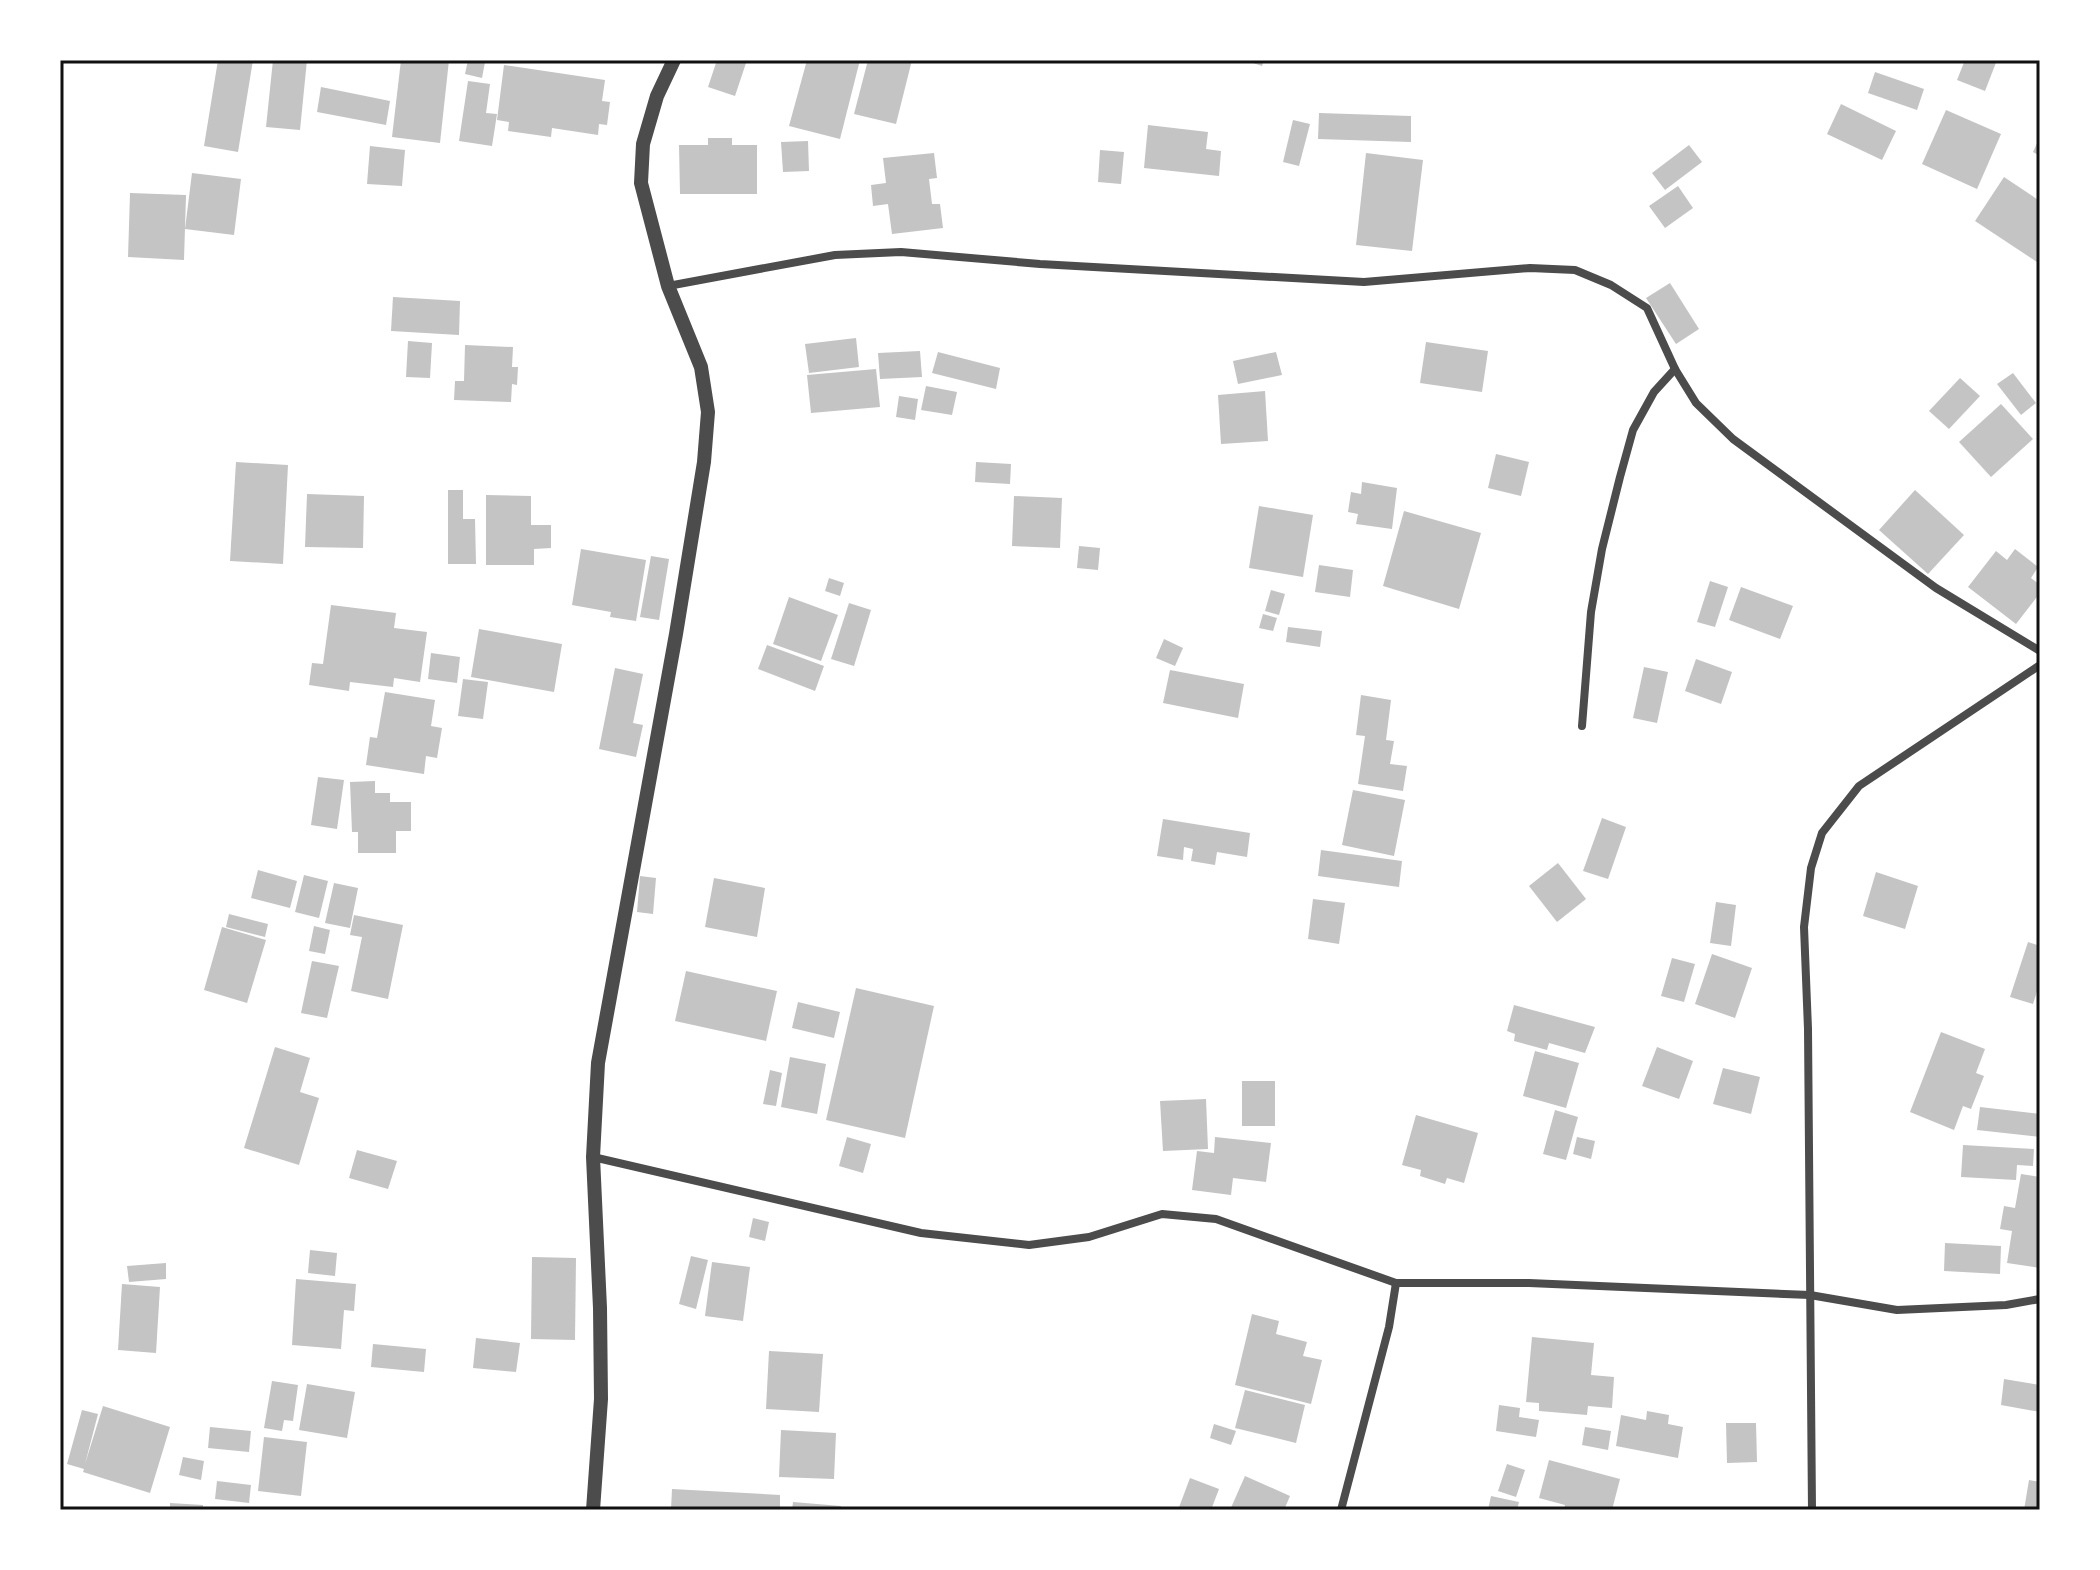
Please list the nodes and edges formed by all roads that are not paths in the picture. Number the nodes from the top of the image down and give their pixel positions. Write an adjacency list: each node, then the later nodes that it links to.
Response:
1 (674, 60): 2 (street)
2 (668, 286): 3 (street); 7 (street)
3 (1675, 369): 4 (street); 6 (street)
4 (2040, 651)
5 (2040, 665): 9 (street)
6 (1582, 726)
7 (593, 1157): 8 (street); 11 (street)
8 (1396, 1283): 9 (street); 12 (street)
9 (1810, 1295): 10 (street); 13 (street)
10 (2040, 1299)
11 (593, 1510)
12 (1341, 1510)
13 (1812, 1510)

